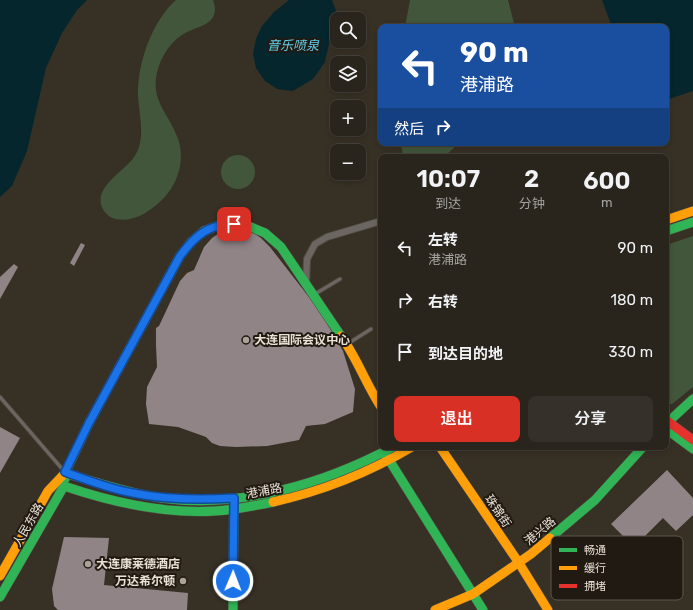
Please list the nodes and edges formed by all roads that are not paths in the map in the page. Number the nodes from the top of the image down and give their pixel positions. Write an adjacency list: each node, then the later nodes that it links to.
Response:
1 (693, 211): 2 (main road)
2 (669, 219)
3 (378, 222): 7 (street)
4 (693, 222): 5 (main road)
5 (669, 230)
6 (340, 279): 8 (lane)
7 (306, 284): 8 (main road); 24 (main road)
8 (314, 295): 10 (main road)
9 (371, 329): 10 (lane)
10 (347, 344): 11 (main road)
11 (377, 393)
12 (0, 397): 24 (lane)
13 (693, 399): 14 (main road)
14 (669, 422)
15 (669, 425): 17 (main road)
16 (669, 426): 18 (main road)
17 (693, 440)
18 (693, 449)
19 (389, 450): 23 (main road); 26 (main road, 港浦路)
20 (407, 450): 23 (main road, 港浦路)
21 (442, 450): 30 (main road, 珠锦街)
22 (640, 450): 29 (main road, 港兴路)
23 (390, 461): 27 (main road, 港浦路); 32 (main road)
24 (65, 472): 25 (main road); 26 (main road, 港浦路); 31 (main road, 人民东路)
25 (64, 486): 27 (main road, 港浦路); 33 (main road, 人民东路)
26 (234, 498): 27 (main road)
27 (234, 509): 34 (main road)
28 (551, 536): 30 (main road, 港兴路)
29 (552, 536)
30 (519, 563): 32 (main road, 港兴路); 37 (main road, 珠锦街)
31 (0, 576)
32 (473, 594): 35 (main road, 港兴路); 36 (main road)
33 (0, 597)
34 (232, 610)
35 (435, 610)
36 (483, 610)
37 (548, 610)

